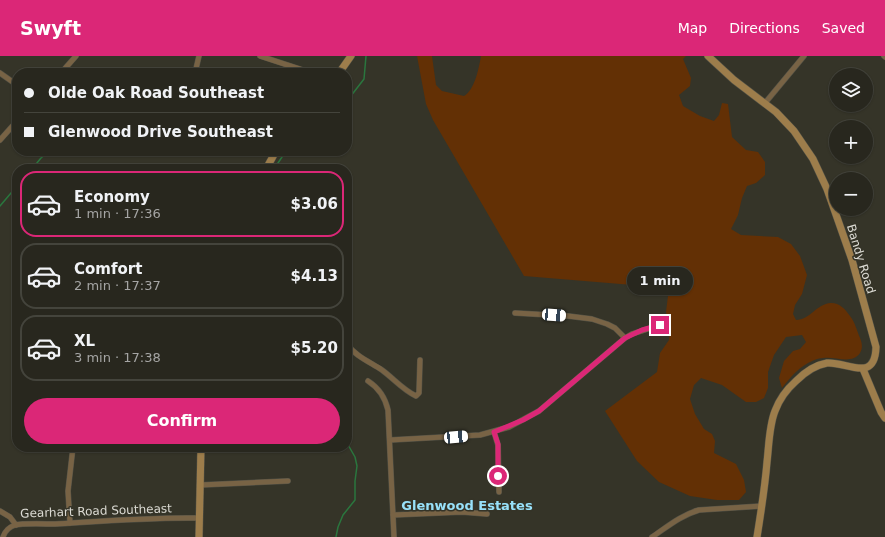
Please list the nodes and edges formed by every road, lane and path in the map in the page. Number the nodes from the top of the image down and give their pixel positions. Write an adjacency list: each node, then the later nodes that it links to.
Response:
1 (76, 56): 7 (street)
2 (199, 56): 8 (street)
3 (260, 56): 9 (street)
4 (351, 56): 10 (street)
5 (708, 56): 13 (street, Bandy Road)
6 (804, 56): 13 (street)
7 (65, 68)
8 (196, 68)
9 (297, 68)
10 (343, 68)
11 (0, 72): 12 (street)
12 (12, 82)
13 (765, 103): 21 (street, Bandy Road)
14 (12, 127): 15 (street)
15 (0, 140)
16 (514, 313): 18 (street)
17 (660, 325): 18 (street)
18 (625, 338): 24 (street)
19 (352, 350): 20 (street)
20 (420, 360)
21 (863, 369): 23 (street); 31 (street)
22 (368, 381): 25 (street)
23 (885, 418)
24 (494, 432): 25 (street); 30 (street)
25 (390, 440): 34 (street)
26 (72, 452): 36 (street)
27 (201, 452): 29 (street)
28 (288, 481): 29 (street)
29 (200, 484): 35 (street)
30 (499, 492)
31 (762, 506): 41 (street); 42 (street)
32 (0, 511): 37 (street, Gearhart Road Southeast)
33 (487, 514): 34 (street)
34 (393, 515): 40 (street)
35 (199, 518): 36 (street, Gearhart Road Southeast); 39 (street)
36 (70, 523): 37 (street, Gearhart Road Southeast)
37 (16, 525): 38 (street)
38 (3, 537)
39 (199, 537)
40 (394, 537)
41 (652, 537)
42 (757, 537)

